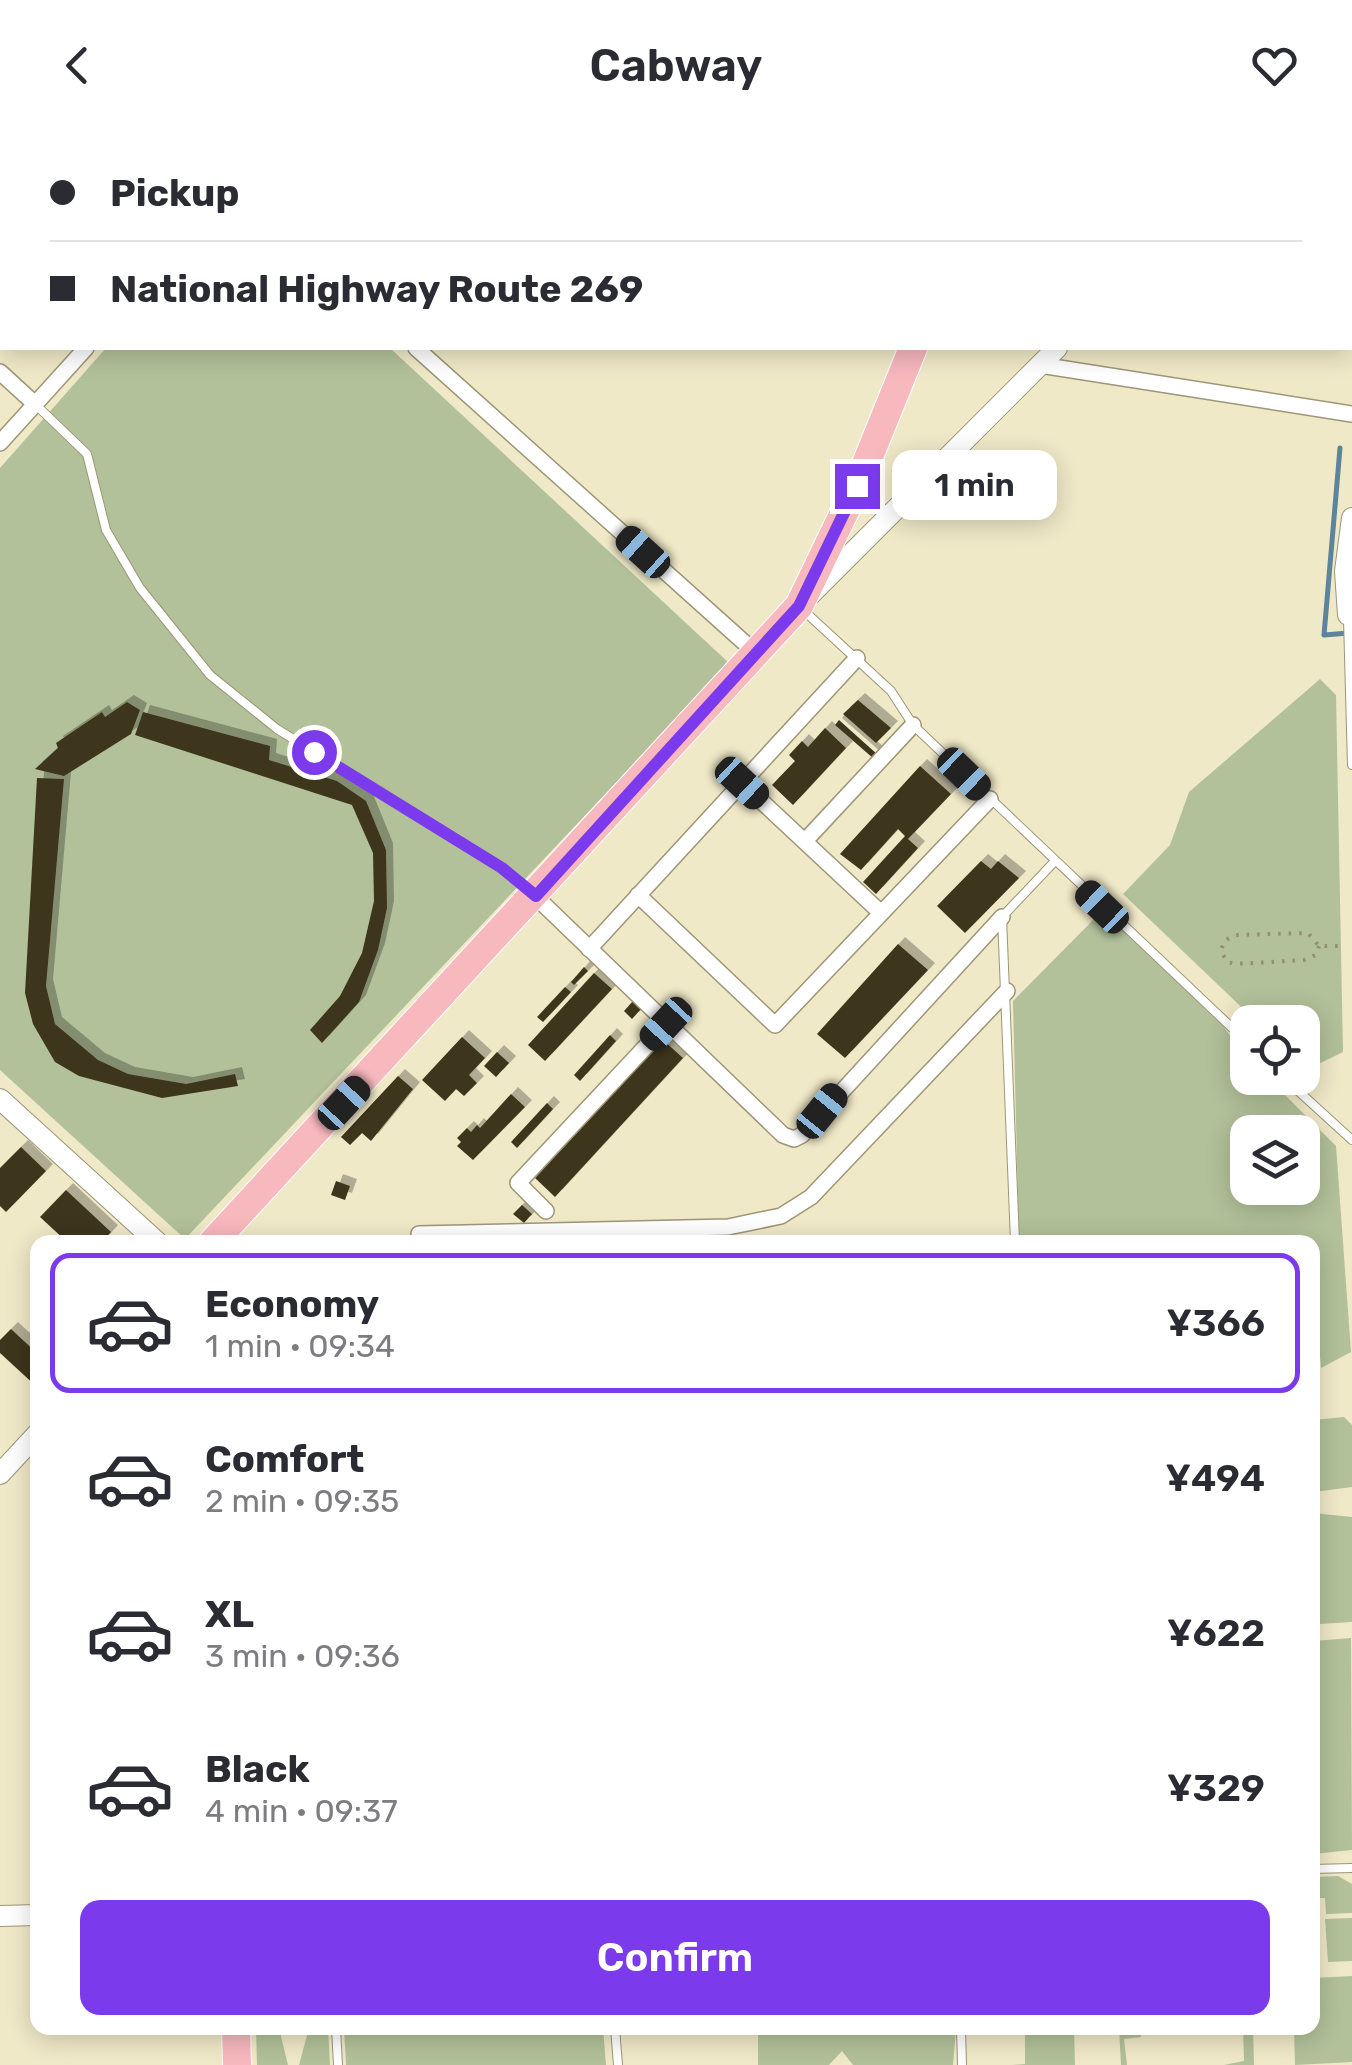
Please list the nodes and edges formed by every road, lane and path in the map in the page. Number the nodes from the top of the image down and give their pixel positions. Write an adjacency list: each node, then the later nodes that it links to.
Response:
1 (84, 350): 7 (street)
2 (418, 350): 13 (street)
3 (911, 350): 11 (highway)
4 (1055, 350): 5 (street)
5 (1040, 365): 8 (street); 11 (street)
6 (0, 372): 7 (street)
7 (35, 404): 9 (street); 22 (lane)
8 (1352, 414)
9 (0, 443)
10 (1352, 518): 12 (street)
11 (799, 606): 13 (highway); 14 (lane)
12 (1350, 619): 16 (lane)
13 (757, 654): 22 (highway)
14 (857, 658): 15 (lane); 17 (street)
15 (912, 725): 18 (lane); 19 (street)
16 (1352, 764)
17 (742, 783): 19 (street); 21 (street)
18 (990, 799): 20 (lane); 23 (street)
19 (805, 842): 23 (street)
20 (1055, 861): 24 (lane); 30 (lane)
21 (638, 894): 23 (street); 27 (street)
22 (536, 896): 27 (street); 37 (highway)
23 (880, 912)
24 (1002, 916): 28 (lane); 29 (street)
25 (1320, 946): 25 (path); 26 (path)
26 (1341, 946)
27 (589, 949): 29 (street)
28 (1007, 991): 35 (street); 38 (lane)
29 (666, 1024): 34 (street)
30 (1230, 1027)
31 (1303, 1095): 33 (lane)
32 (0, 1100): 36 (street)
33 (1352, 1140)
34 (546, 1211)
35 (419, 1234)
36 (149, 1235)
37 (220, 1235)
38 (1015, 1235)
39 (30, 1440): 40 (street)
40 (4, 1461)
41 (1352, 1868): 42 (lane)
42 (1320, 1869)
43 (30, 1915): 44 (street)
44 (0, 1916)
45 (236, 2035): 49 (highway)
46 (336, 2035): 50 (lane)
47 (616, 2035): 51 (lane)
48 (961, 2035): 52 (lane)
49 (237, 2065)
50 (338, 2065)
51 (618, 2065)
52 (962, 2065)

